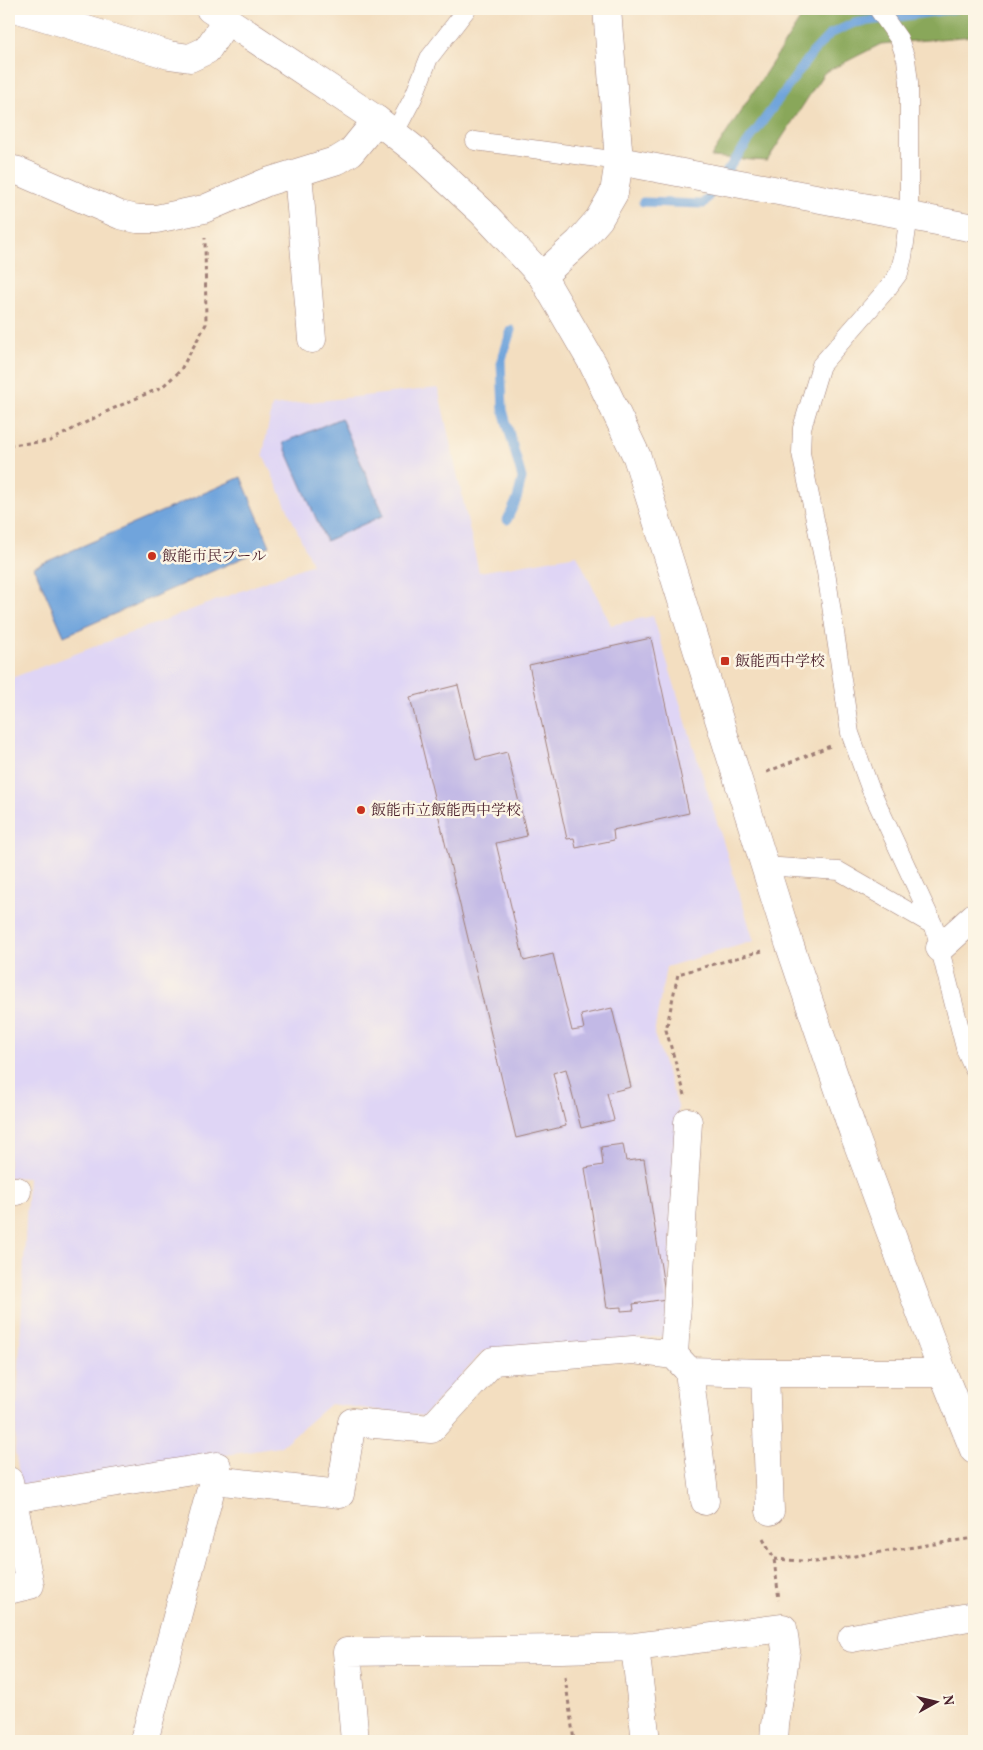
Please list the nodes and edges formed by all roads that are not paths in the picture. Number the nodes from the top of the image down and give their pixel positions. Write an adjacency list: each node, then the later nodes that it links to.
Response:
1 (18, 9): 5 (street)
2 (467, 9): 6 (lane)
3 (607, 9): 8 (street)
4 (878, 9): 11 (lane)
5 (218, 14): 6 (street)
6 (385, 127): 10 (street); 13 (street)
7 (475, 141): 8 (lane)
8 (619, 161): 11 (street); 13 (street)
9 (9, 169): 10 (street)
10 (298, 173): 14 (street)
11 (909, 215): 12 (street); 17 (lane)
12 (974, 228)
13 (542, 276): 15 (street)
14 (312, 339)
15 (764, 866): 17 (lane); 22 (street)
16 (974, 917): 17 (street)
17 (937, 937): 18 (lane)
18 (974, 1070)
19 (688, 1122): 20 (street)
20 (681, 1363): 21 (street); 24 (street); 26 (street)
21 (765, 1373): 22 (street); 27 (street)
22 (943, 1373): 23 (street)
23 (974, 1450)
24 (214, 1480): 25 (street); 32 (street)
25 (10, 1489): 28 (street)
26 (705, 1501)
27 (765, 1522)
28 (9, 1590)
29 (974, 1616): 30 (street)
30 (852, 1638)
31 (635, 1646): 33 (street); 34 (street); 35 (street)
32 (144, 1741)
33 (355, 1741)
34 (646, 1741)
35 (774, 1741)

